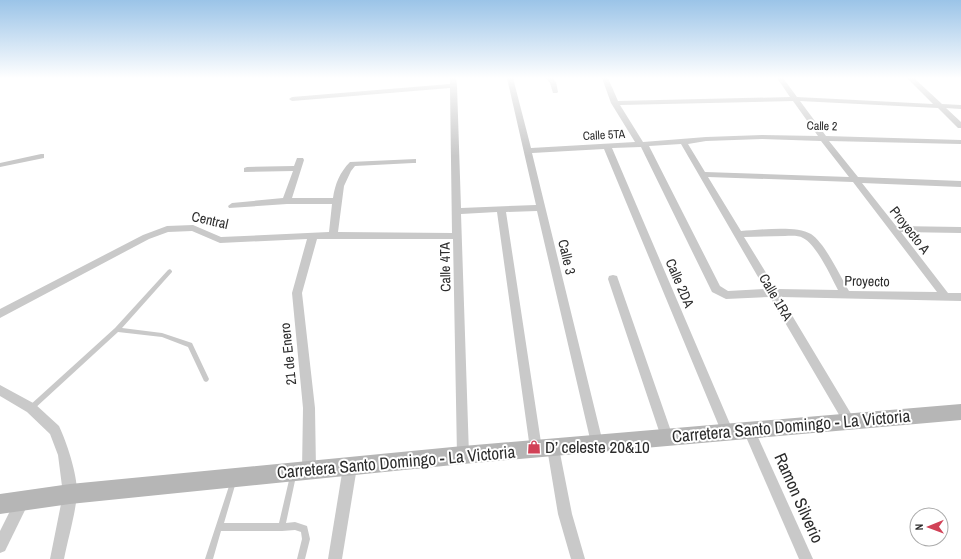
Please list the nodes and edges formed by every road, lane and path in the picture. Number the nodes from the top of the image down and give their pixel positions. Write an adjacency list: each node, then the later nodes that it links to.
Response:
1 (454, 104): 27 (street, Calle 4TA)
2 (516, 104): 14 (street, Calle 3)
3 (616, 104): 12 (street)
4 (799, 104): 9 (street, Proyecto A)
5 (894, 104): 6 (street)
6 (940, 106): 7 (street); 8 (street)
7 (961, 107)
8 (961, 126)
9 (823, 138): 10 (street, Calle 2); 11 (street, Calle 2); 20 (street, Proyecto A)
10 (683, 142): 12 (street, Calle 5TA); 19 (street, Calle 1RA)
11 (961, 142)
12 (642, 144): 13 (street, Calle 5TA); 36 (street, Proyecto)
13 (607, 146): 14 (street, Calle 5TA); 48 (street, Calle 2DA)
14 (527, 151): 25 (street, Calle 3)
15 (41, 156): 17 (street)
16 (413, 161): 22 (street)
17 (0, 165)
18 (247, 170): 23 (street)
19 (703, 174): 20 (street); 31 (street, Calle 1RA)
20 (854, 180): 21 (street); 28 (street, Proyecto A)
21 (961, 184)
22 (338, 201): 23 (street); 30 (street)
23 (287, 202): 24 (street)
24 (232, 206)
25 (541, 208): 26 (street); 50 (street, Calle 3)
26 (501, 209): 27 (street); 51 (street)
27 (456, 211): 33 (street, Calle 4TA)
28 (892, 229): 29 (street); 38 (street, Proyecto A)
29 (961, 230)
30 (333, 234): 32 (street, Central); 33 (street, Central)
31 (739, 234): 36 (street, Calle 1RA); 37 (street)
32 (312, 236): 40 (street, Central); 54 (street, 21 de Enero)
33 (458, 236): 52 (street, Calle 4TA)
34 (170, 271): 41 (lane)
35 (613, 279): 49 (street)
36 (773, 292): 37 (street, Proyecto); 46 (street, Calle 1RA)
37 (846, 295): 38 (street, Proyecto)
38 (945, 296): 39 (street, Proyecto)
39 (961, 297)
40 (0, 314)
41 (116, 330): 42 (lane); 44 (lane)
42 (206, 379)
43 (0, 390): 44 (street)
44 (31, 408): 56 (street)
45 (961, 412): 46 (main road, Carretera Santo Domingo - La Victoria)
46 (849, 421): 47 (main road, Carretera Santo Domingo - La Victoria)
47 (749, 430): 48 (main road, Carretera Santo Domingo - La Victoria); 67 (street, Ramon Silverio)
48 (727, 431): 49 (main road, Carretera Santo Domingo - La Victoria)
49 (667, 437): 50 (main road, Carretera Santo Domingo - La Victoria)
50 (597, 442): 51 (main road, Carretera Santo Domingo - La Victoria)
51 (545, 448): 52 (main road, Carretera Santo Domingo - La Victoria); 66 (street)
52 (463, 455): 53 (main road, Carretera Santo Domingo - La Victoria)
53 (350, 467): 54 (main road, Carretera Santo Domingo - La Victoria); 65 (street)
54 (302, 471): 55 (main road, Carretera Santo Domingo - La Victoria); 59 (lane)
55 (235, 478): 56 (main road, Carretera Santo Domingo - La Victoria); 60 (lane)
56 (70, 494): 57 (main road, Carretera Santo Domingo - La Victoria); 62 (street)
57 (22, 502): 58 (main road, Carretera Santo Domingo - La Victoria); 61 (street)
58 (0, 504)
59 (282, 526): 60 (lane); 64 (lane)
60 (219, 527): 63 (lane)
61 (0, 546)
62 (57, 559)
63 (209, 559)
64 (301, 559)
65 (335, 559)
66 (578, 559)
67 (806, 559)

